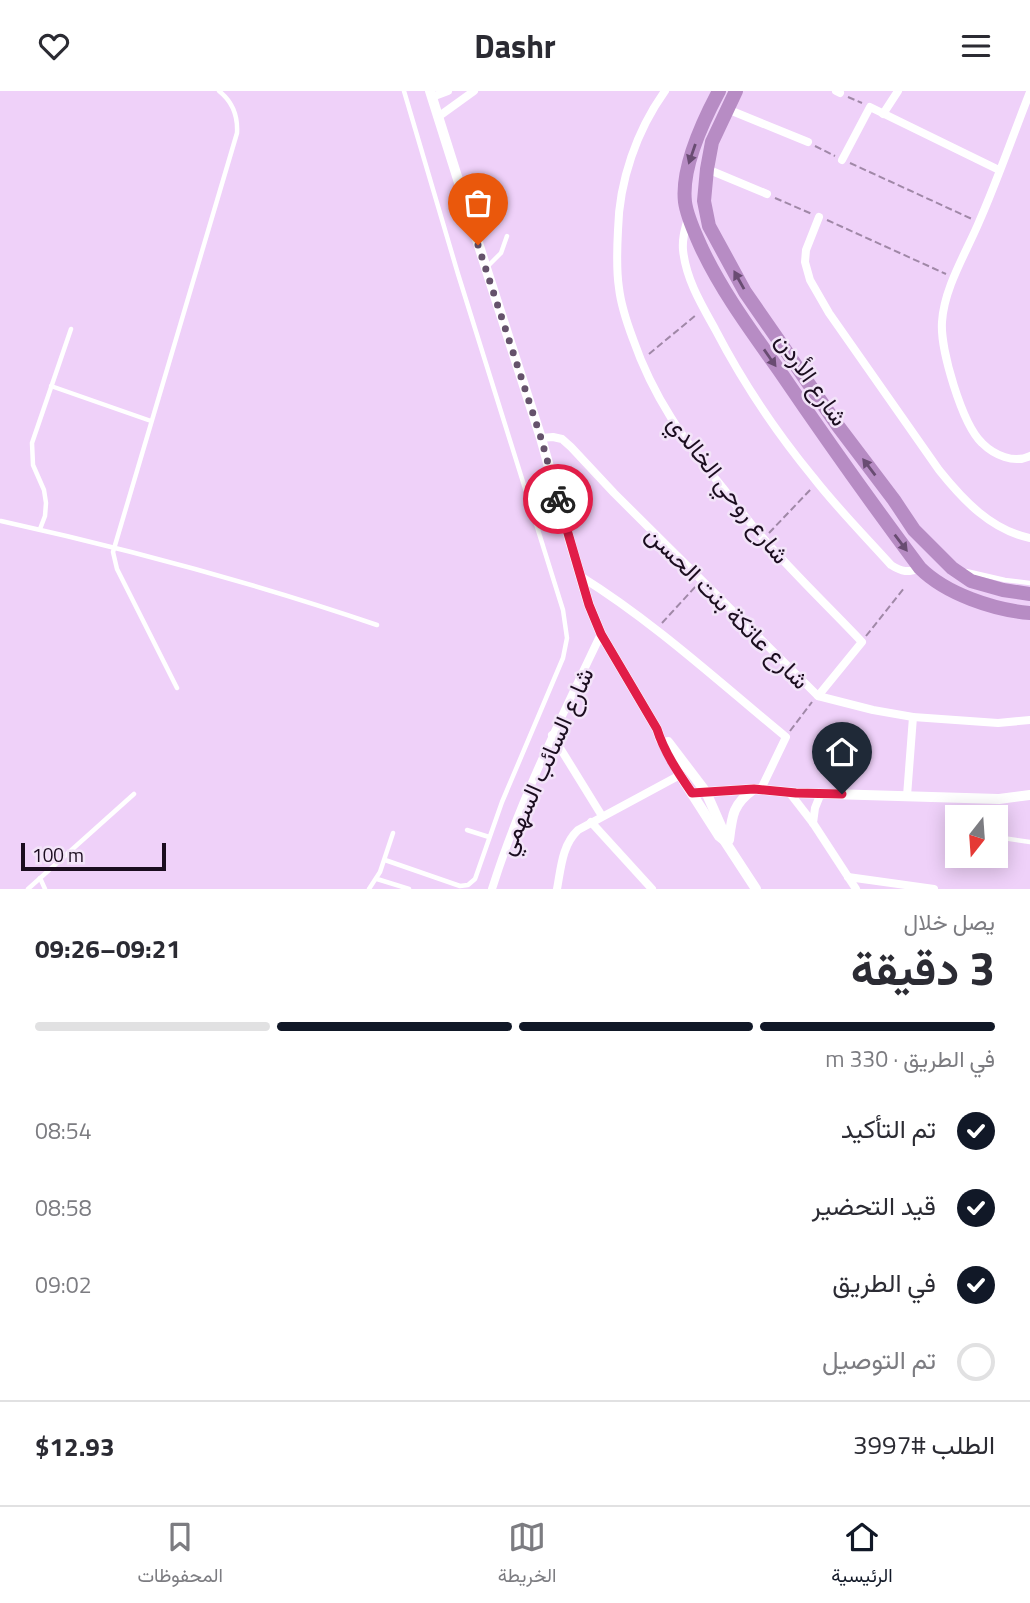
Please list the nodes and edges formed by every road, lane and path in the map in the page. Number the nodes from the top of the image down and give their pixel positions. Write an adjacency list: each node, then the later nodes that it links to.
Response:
1 (219, 91): 31 (lane)
2 (404, 91): 75 (lane)
3 (448, 91): 10 (street)
4 (474, 91): 15 (street)
5 (665, 91): 29 (street, شارع روحي الخالدي)
6 (736, 91): 13 (highway, شارع الأردن)
7 (898, 91): 14 (street)
8 (838, 92): 12 (path)
9 (1030, 92): 19 (street)
10 (431, 94): 15 (street)
11 (713, 95): 21 (highway, شارع الأردن, one-way to 21)
12 (870, 107): 14 (street); 17 (street)
13 (727, 109): 16 (street); 18 (highway, شارع الأردن)
14 (883, 114): 19 (street)
15 (438, 117): 25 (street)
16 (808, 142): 17 (path)
17 (842, 160): 23 (path)
18 (707, 169): 20 (street); 32 (highway, شارع الأردن, one-way to 18)
19 (999, 170): 23 (street)
20 (767, 194): 22 (path)
21 (688, 215): 27 (street); 33 (highway, شارع الأردن, one-way to 33)
22 (819, 217): 26 (path); 39 (street)
23 (979, 222): 26 (street)
24 (507, 236): 25 (lane)
25 (486, 268): 34 (street)
26 (954, 278): 35 (street)
27 (704, 308): 29 (path); 36 (street)
28 (71, 329): 30 (lane)
29 (640, 362): 40 (street, شارع روحي الخالدي)
30 (51, 386): 31 (lane); 38 (lane)
31 (151, 421): 41 (lane)
32 (838, 426): 33 (highway); 43 (highway, شارع الأردن, one-way to 32)
33 (824, 436): 42 (highway, شارع الأردن, one-way to 42)
34 (541, 438): 44 (street); 45 (street, شارع عاتكة بنت الحسن)
35 (1030, 456)
36 (817, 482): 40 (path); 42 (street)
37 (0, 519): 38 (lane)
38 (40, 529): 41 (lane)
39 (1030, 538)
40 (763, 539): 53 (street, شارع روحي الخالدي)
41 (113, 546): 50 (lane); 54 (lane)
42 (920, 568): 49 (highway, شارع الأردن)
43 (952, 568): 46 (lane); 48 (highway, شارع الأردن)
44 (580, 576): 51 (street); 52 (street)
45 (702, 580): 51 (path); 55 (street, شارع عاتكة بنت الحسن)
46 (1030, 583)
47 (905, 587): 53 (path)
48 (1030, 594)
49 (1030, 613)
50 (377, 625)
51 (657, 630): 60 (street)
52 (601, 634): 58 (street); 59 (street, شارع السائب السهمي)
53 (862, 642): 55 (street)
54 (177, 688)
55 (818, 696): 56 (street, شارع عاتكة بنت الحسن); 60 (path)
56 (913, 717): 57 (street, شارع عاتكة بنت الحسن); 69 (street)
57 (1030, 720)
58 (657, 729): 61 (street); 63 (street)
59 (552, 735): 70 (street); 89 (street, شارع السائب السهمي)
60 (786, 737): 62 (street)
61 (680, 775): 65 (street); 70 (street)
62 (757, 789): 63 (street); 64 (street); 78 (street)
63 (706, 792): 65 (street); 78 (street)
64 (789, 792): 66 (street); 72 (street)
65 (692, 793): 78 (street)
66 (821, 793): 69 (street); 72 (street)
67 (134, 794): 81 (lane)
68 (1030, 795): 69 (street)
69 (907, 796)
70 (602, 816): 71 (street)
71 (591, 822): 90 (street); 91 (street)
72 (813, 823): 80 (street)
73 (467, 830): 75 (lane)
74 (393, 833): 79 (lane)
75 (489, 837): 83 (lane)
76 (1008, 839): 77 (lane)
77 (1030, 842)
78 (727, 843): 92 (street)
79 (385, 860): 82 (lane); 83 (lane)
80 (848, 877): 93 (street); 94 (street)
81 (40, 878): 84 (lane); 85 (lane)
82 (377, 879): 86 (lane); 87 (lane)
83 (475, 880): 88 (lane)
84 (28, 889)
85 (45, 889)
86 (369, 889)
87 (409, 889)
88 (473, 889)
89 (492, 889)
90 (558, 889)
91 (652, 889)
92 (756, 889)
93 (856, 889)
94 (934, 889)

